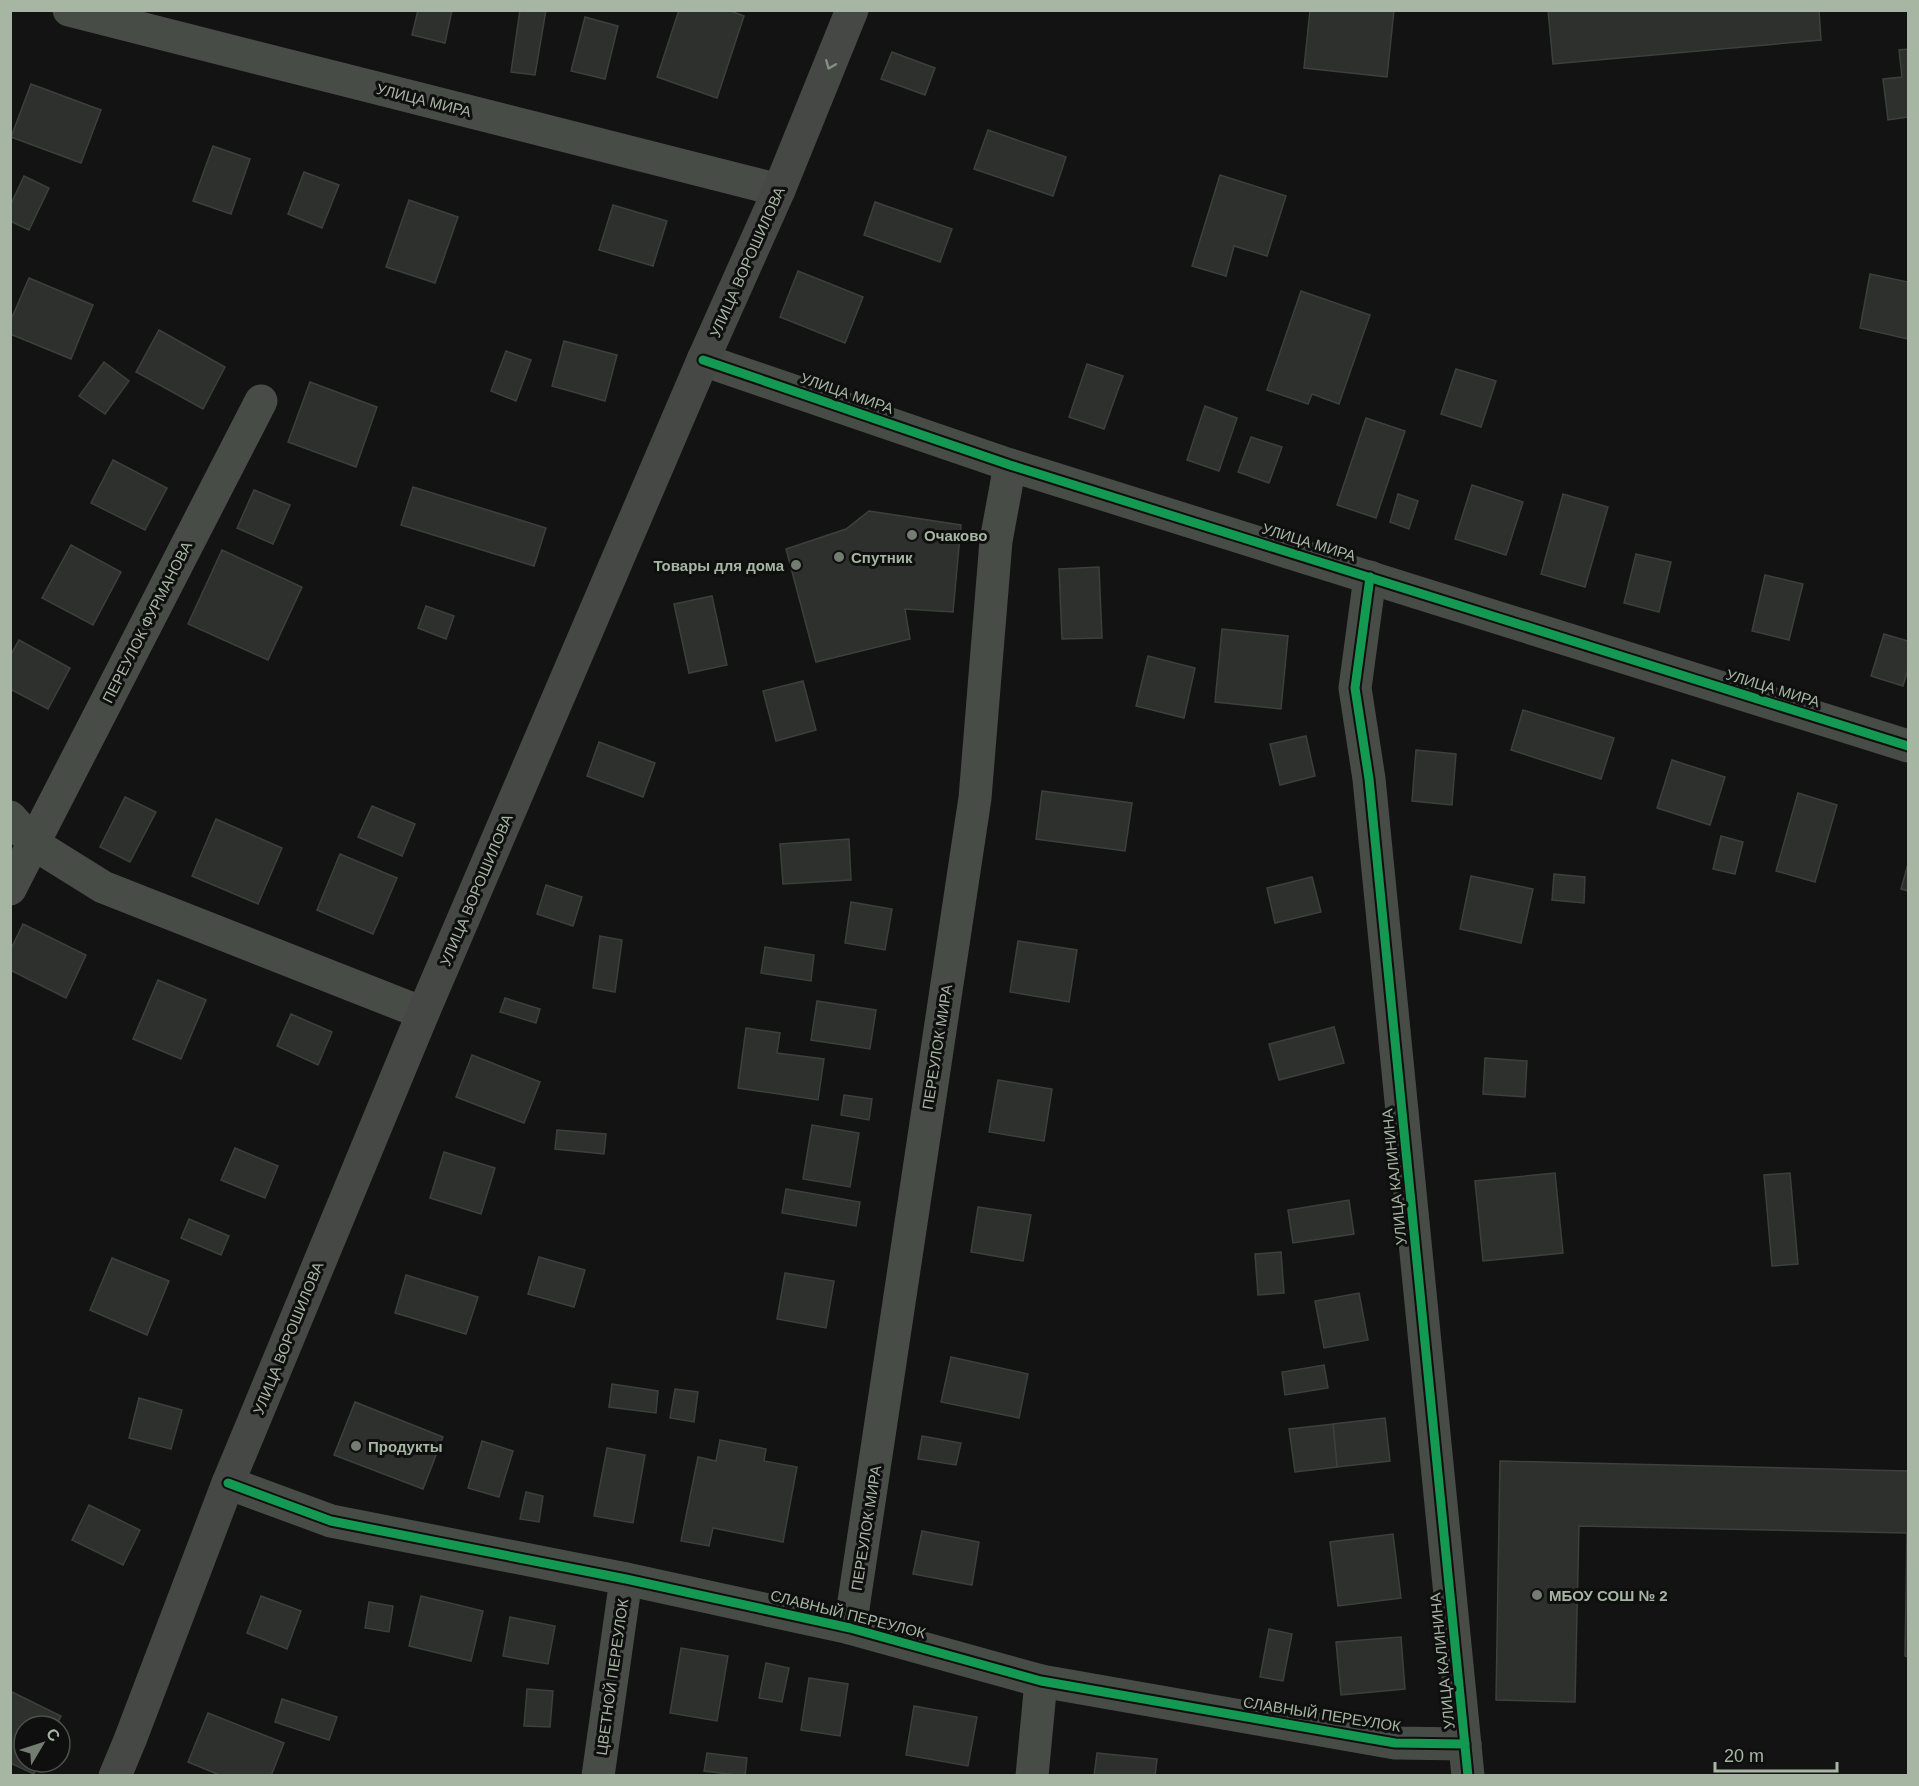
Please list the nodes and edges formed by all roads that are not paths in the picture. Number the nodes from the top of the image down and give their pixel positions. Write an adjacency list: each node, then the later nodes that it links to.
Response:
1 (69, 10): 3 (street, УЛИЦА МИРА)
2 (852, 10): 3 (main road, УЛИЦА ВОРОШИЛОВА, one-way to 3)
3 (779, 190): 4 (main road, УЛИЦА ВОРОШИЛОВА)
4 (703, 360): 6 (street, УЛИЦА МИРА); 12 (main road, УЛИЦА ВОРОШИЛОВА)
5 (261, 401): 10 (street, ПЕРЕУЛОК ФУРМАНОВА)
6 (1010, 465): 7 (street, УЛИЦА МИРА); 15 (street, ПЕРЕУЛОК МИРА)
7 (1370, 577): 8 (street, УЛИЦА МИРА); 17 (street, УЛИЦА КАЛИНИНА)
8 (1908, 746)
9 (10, 817): 10 (street)
10 (34, 844): 11 (street, ПЕРЕУЛОК ФУРМАНОВА); 12 (street)
11 (10, 889)
12 (423, 1013): 13 (main road, УЛИЦА ВОРОШИЛОВА)
13 (228, 1483): 14 (street, СЛАВНЫЙ ПЕРЕУЛОК); 18 (main road, УЛИЦА ВОРОШИЛОВА)
14 (626, 1579): 15 (street, СЛАВНЫЙ ПЕРЕУЛОК); 19 (street, ЦВЕТНОЙ ПЕРЕУЛОК)
15 (850, 1628): 16 (street, СЛАВНЫЙ ПЕРЕУЛОК)
16 (1041, 1681): 17 (street, СЛАВНЫЙ ПЕРЕУЛОК); 20 (street)
17 (1467, 1760)
18 (115, 1776)
19 (598, 1776)
20 (1032, 1776)

